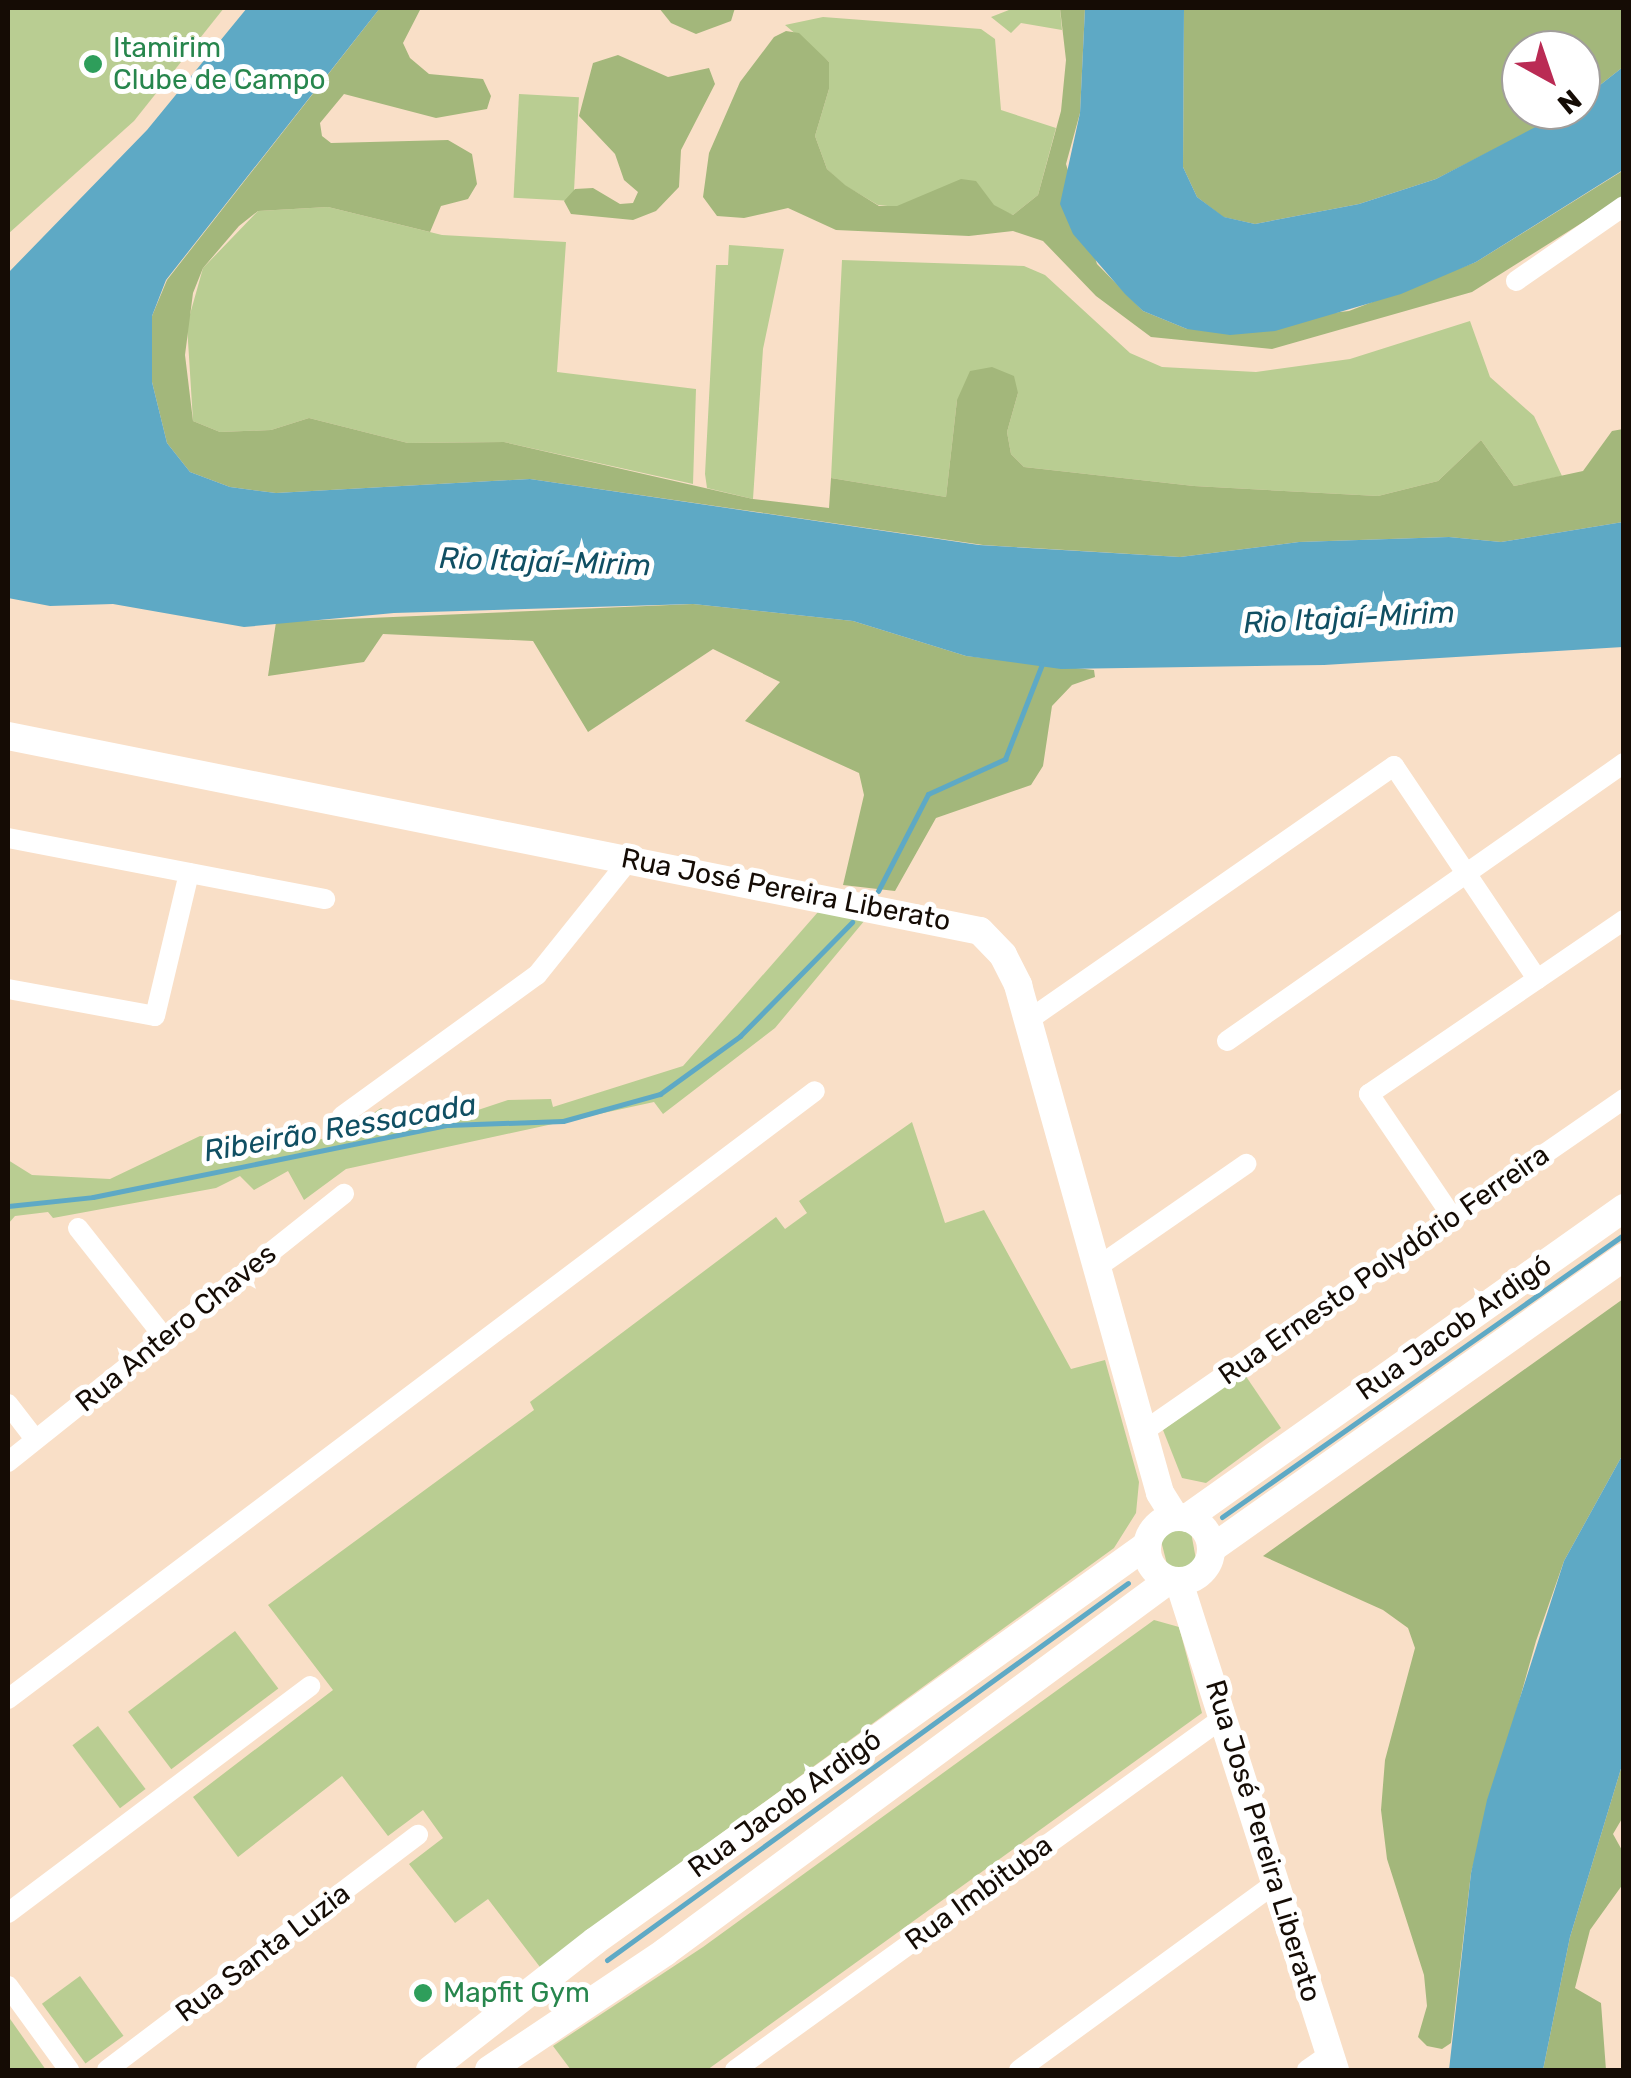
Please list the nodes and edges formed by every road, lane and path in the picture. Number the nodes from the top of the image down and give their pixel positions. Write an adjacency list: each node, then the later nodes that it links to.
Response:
1 (1624, 206): 2 (street)
2 (1516, 281)
3 (8, 736): 6 (main road, Rua José Pereira Liberato)
4 (1624, 762): 8 (street)
5 (8, 838): 7 (street)
6 (630, 859): 13 (main road, Rua José Pereira Liberato); 17 (street)
7 (189, 873): 9 (street); 12 (street)
8 (1466, 873): 11 (street); 13 (street); 14 (street)
9 (325, 899)
10 (1624, 920): 11 (street)
11 (1537, 979): 21 (street)
12 (8, 989)
13 (1027, 1021): 24 (main road, Rua José Pereira Liberato)
14 (1226, 1041)
15 (815, 1091): 34 (street)
16 (1624, 1099): 21 (street, Rua Ernesto Polydório Ferreira)
17 (342, 1116)
18 (1246, 1164): 24 (street)
19 (344, 1194): 25 (street, Rua Antero Chaves)
20 (1624, 1208): 30 (main road, Rua Jacob Ardigó)
21 (1453, 1218): 27 (street, Rua Ernesto Polydório Ferreira)
22 (78, 1228): 25 (street)
23 (1624, 1257): 31 (main road, Rua Jacob Ardigó)
24 (1096, 1268): 27 (main road, Rua José Pereira Liberato)
25 (164, 1337): 28 (street, Rua Antero Chaves)
26 (8, 1404): 28 (street)
27 (1144, 1431): 30 (main road, Rua José Pereira Liberato)
28 (36, 1439): 29 (street, Rua Antero Chaves)
29 (8, 1462)
30 (1165, 1520): 31 (main road); 32 (main road); 43 (main road, Rua Jacob Ardigó)
31 (1212, 1549): 32 (main road)
32 (1182, 1579): 35 (main road, Rua José Pereira Liberato); 44 (main road, Rua Jacob Ardigó)
33 (310, 1686): 38 (street)
34 (8, 1700)
35 (1224, 1717): 37 (main road, Rua José Pereira Liberato); 45 (street, Rua Imbituba)
36 (418, 1834): 42 (street, Rua Santa Luzia)
37 (1277, 1882): 40 (main road, Rua José Pereira Liberato); 46 (street)
38 (8, 1913)
39 (8, 1986): 41 (street)
40 (1324, 2065)
41 (68, 2070)
42 (107, 2070)
43 (430, 2070)
44 (489, 2070)
45 (736, 2070)
46 (1019, 2070)

